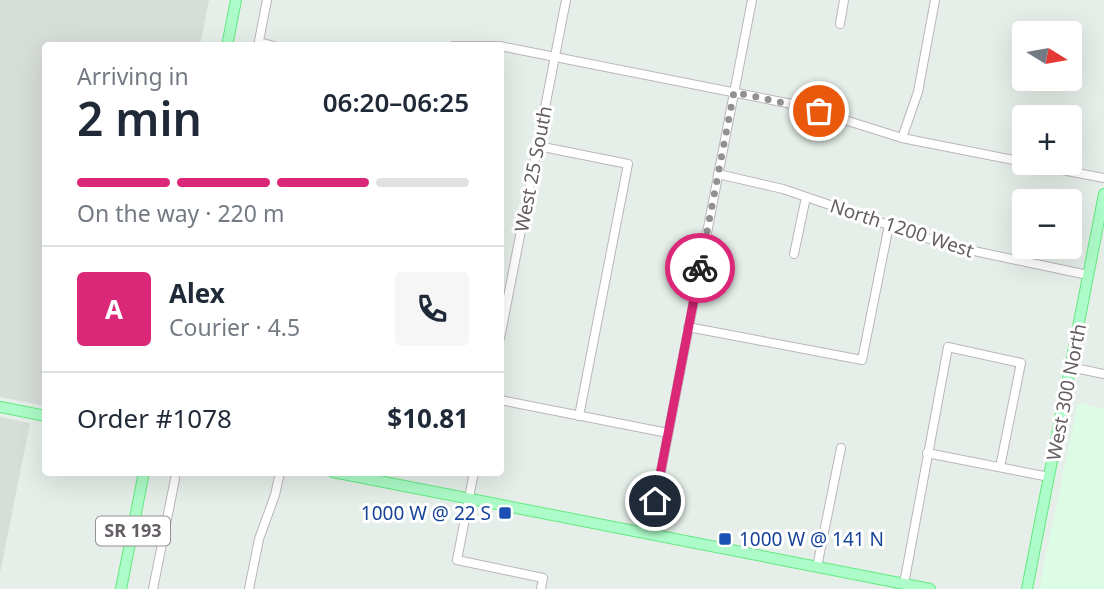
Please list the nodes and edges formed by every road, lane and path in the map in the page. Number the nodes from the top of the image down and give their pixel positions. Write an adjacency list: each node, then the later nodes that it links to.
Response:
1 (236, 0): 8 (main road)
2 (267, 0): 9 (street)
3 (566, 0): 11 (street, West 25 South)
4 (752, 0): 12 (street)
5 (844, 0): 7 (street)
6 (935, 0): 13 (street)
7 (840, 24)
8 (228, 42)
9 (258, 42)
10 (504, 47): 11 (street)
11 (555, 57): 12 (street); 14 (street, West 25 South)
12 (734, 92): 13 (street); 16 (street)
13 (902, 138): 15 (street)
14 (538, 146): 24 (street, West 25 South); 31 (street)
15 (1012, 160)
16 (718, 174): 20 (street, North 1200 West); 25 (street)
17 (1082, 174): 18 (street)
18 (1104, 178)
19 (1104, 194): 23 (main road, West 300 North)
20 (806, 197): 21 (street, North 1200 West); 22 (street)
21 (889, 225): 23 (street, North 1200 West); 25 (street)
22 (794, 254)
23 (1088, 275): 26 (main road, West 300 North)
24 (504, 318)
25 (688, 327): 32 (street)
26 (1070, 368): 27 (street); 40 (main road, West 300 North)
27 (1104, 374)
28 (504, 401): 31 (street)
29 (0, 407): 30 (main road)
30 (42, 415)
31 (579, 416): 32 (street)
32 (668, 433): 43 (street)
33 (841, 448): 44 (street)
34 (927, 453): 35 (street); 35 (street); 45 (street)
35 (1000, 467): 40 (street)
36 (143, 476): 46 (main road, SR 193)
37 (279, 476): 48 (street)
38 (353, 476): 42 (main road)
39 (473, 476): 42 (street)
40 (1049, 477): 51 (main road, West 300 North)
41 (174, 479): 47 (street)
42 (469, 499): 43 (main road); 49 (street)
43 (649, 533): 44 (main road)
44 (817, 566): 45 (main road)
45 (904, 584): 50 (main road)
46 (121, 589)
47 (153, 589)
48 (249, 589)
49 (541, 589)
50 (930, 589)
51 (1027, 589)

